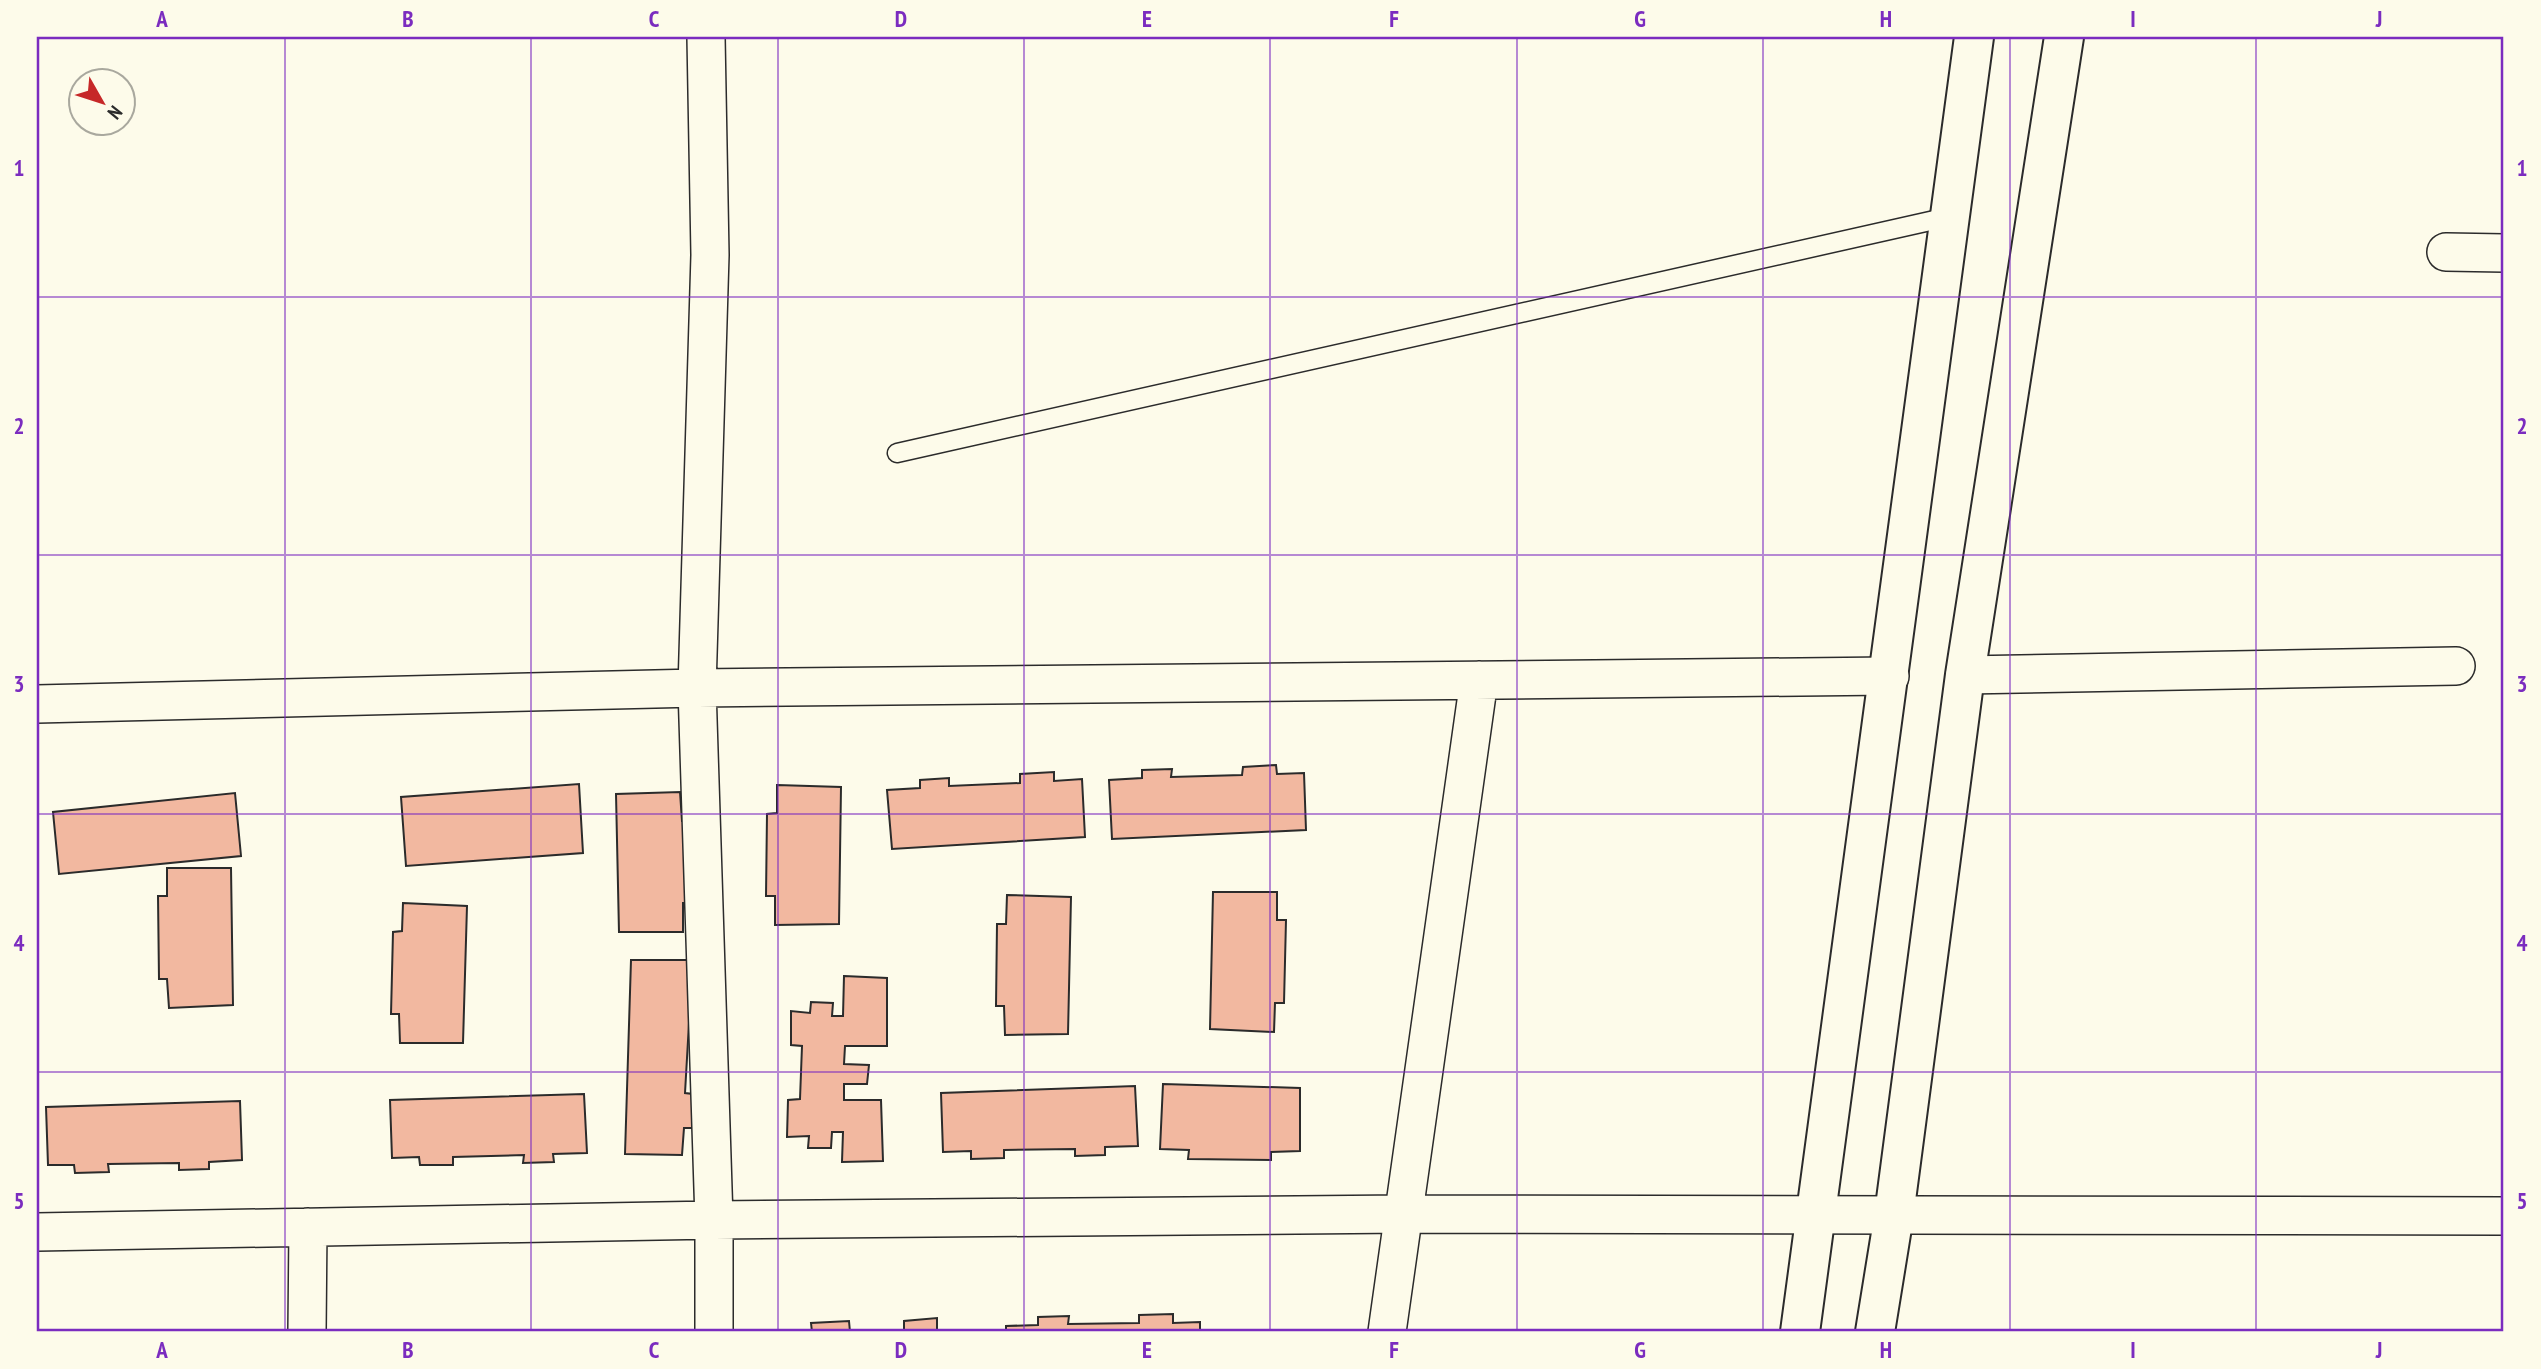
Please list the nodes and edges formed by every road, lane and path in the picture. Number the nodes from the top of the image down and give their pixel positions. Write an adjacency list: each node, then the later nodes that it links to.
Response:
1 (706, 37): 12 (street)
2 (1974, 37): 4 (street)
3 (2064, 37): 9 (street)
4 (1948, 217): 7 (lane); 10 (street)
5 (2446, 252): 6 (street)
6 (2504, 253)
7 (897, 453)
8 (2456, 666): 9 (street)
9 (1965, 674): 16 (street)
10 (1890, 677): 11 (street); 15 (street)
11 (1479, 680): 12 (street); 14 (street)
12 (697, 688): 13 (street); 18 (street)
13 (37, 704)
14 (1405, 1214): 15 (street); 18 (street); 23 (street)
15 (1817, 1214): 16 (street); 24 (street)
16 (1894, 1215): 17 (street); 25 (street)
17 (2504, 1216)
18 (714, 1220): 19 (street); 22 (street)
19 (308, 1227): 20 (street); 21 (street)
20 (37, 1232)
21 (307, 1332)
22 (714, 1332)
23 (1387, 1332)
24 (1800, 1332)
25 (1875, 1332)

